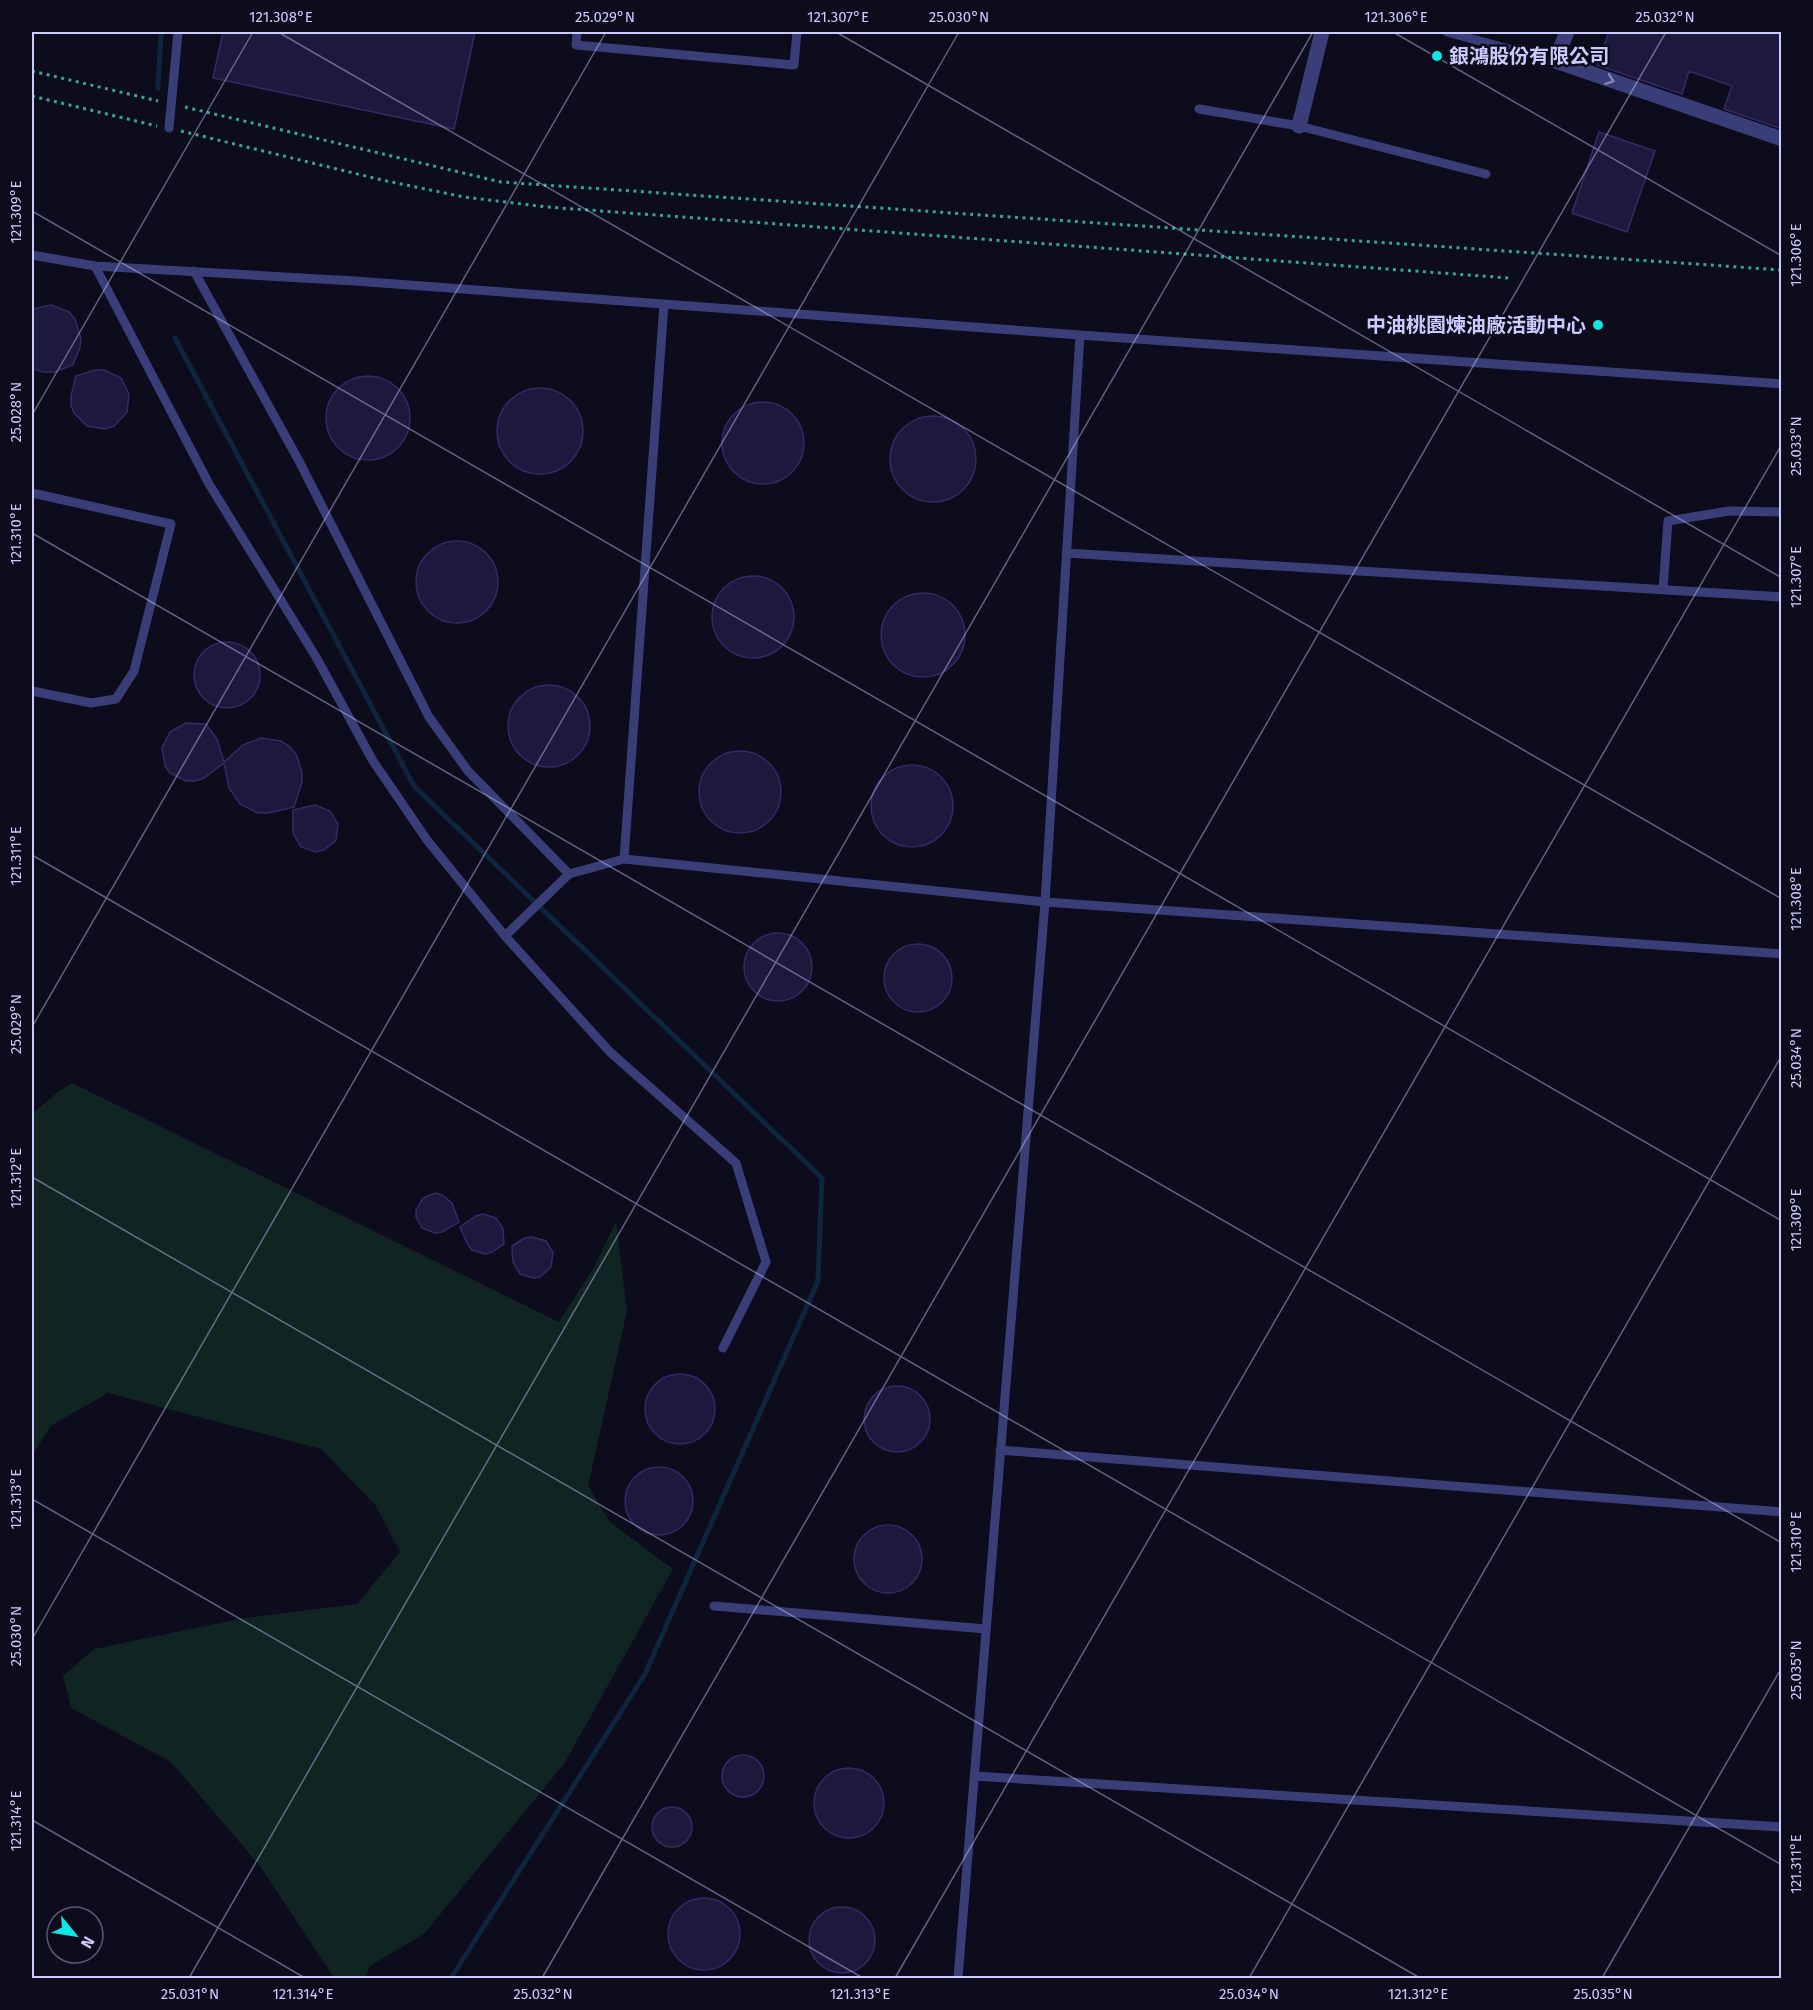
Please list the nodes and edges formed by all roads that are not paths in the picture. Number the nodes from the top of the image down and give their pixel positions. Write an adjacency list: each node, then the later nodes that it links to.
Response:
1 (178, 32): 10 (lane)
2 (577, 32): 3 (lane)
3 (797, 32)
4 (1322, 32): 9 (street)
5 (1447, 32): 7 (lane)
6 (1567, 32): 11 (street, one-way to 11)
7 (1535, 56)
8 (1199, 108): 9 (lane)
9 (1299, 126): 12 (lane)
10 (169, 128)
11 (1782, 139)
12 (1486, 174)
13 (32, 255): 14 (lane)
14 (94, 266): 15 (lane); 28 (lane)
15 (194, 271): 16 (lane); 26 (lane)
16 (664, 304): 17 (lane); 25 (lane)
17 (1080, 335): 18 (lane); 21 (lane)
18 (1782, 384)
19 (32, 492): 24 (lane)
20 (1782, 512): 22 (lane)
21 (1066, 554): 22 (lane); 27 (lane)
22 (1663, 590): 23 (lane)
23 (1782, 597)
24 (32, 691)
25 (624, 859): 26 (lane); 27 (lane)
26 (569, 874): 28 (lane)
27 (1045, 902): 29 (lane); 31 (lane)
28 (505, 936): 30 (lane)
29 (1782, 954)
30 (723, 1348)
31 (1000, 1450): 32 (lane); 34 (lane)
32 (1782, 1512)
33 (714, 1606): 34 (lane)
34 (986, 1629): 35 (lane)
35 (974, 1776): 36 (lane); 37 (lane)
36 (1782, 1827)
37 (958, 1978)

